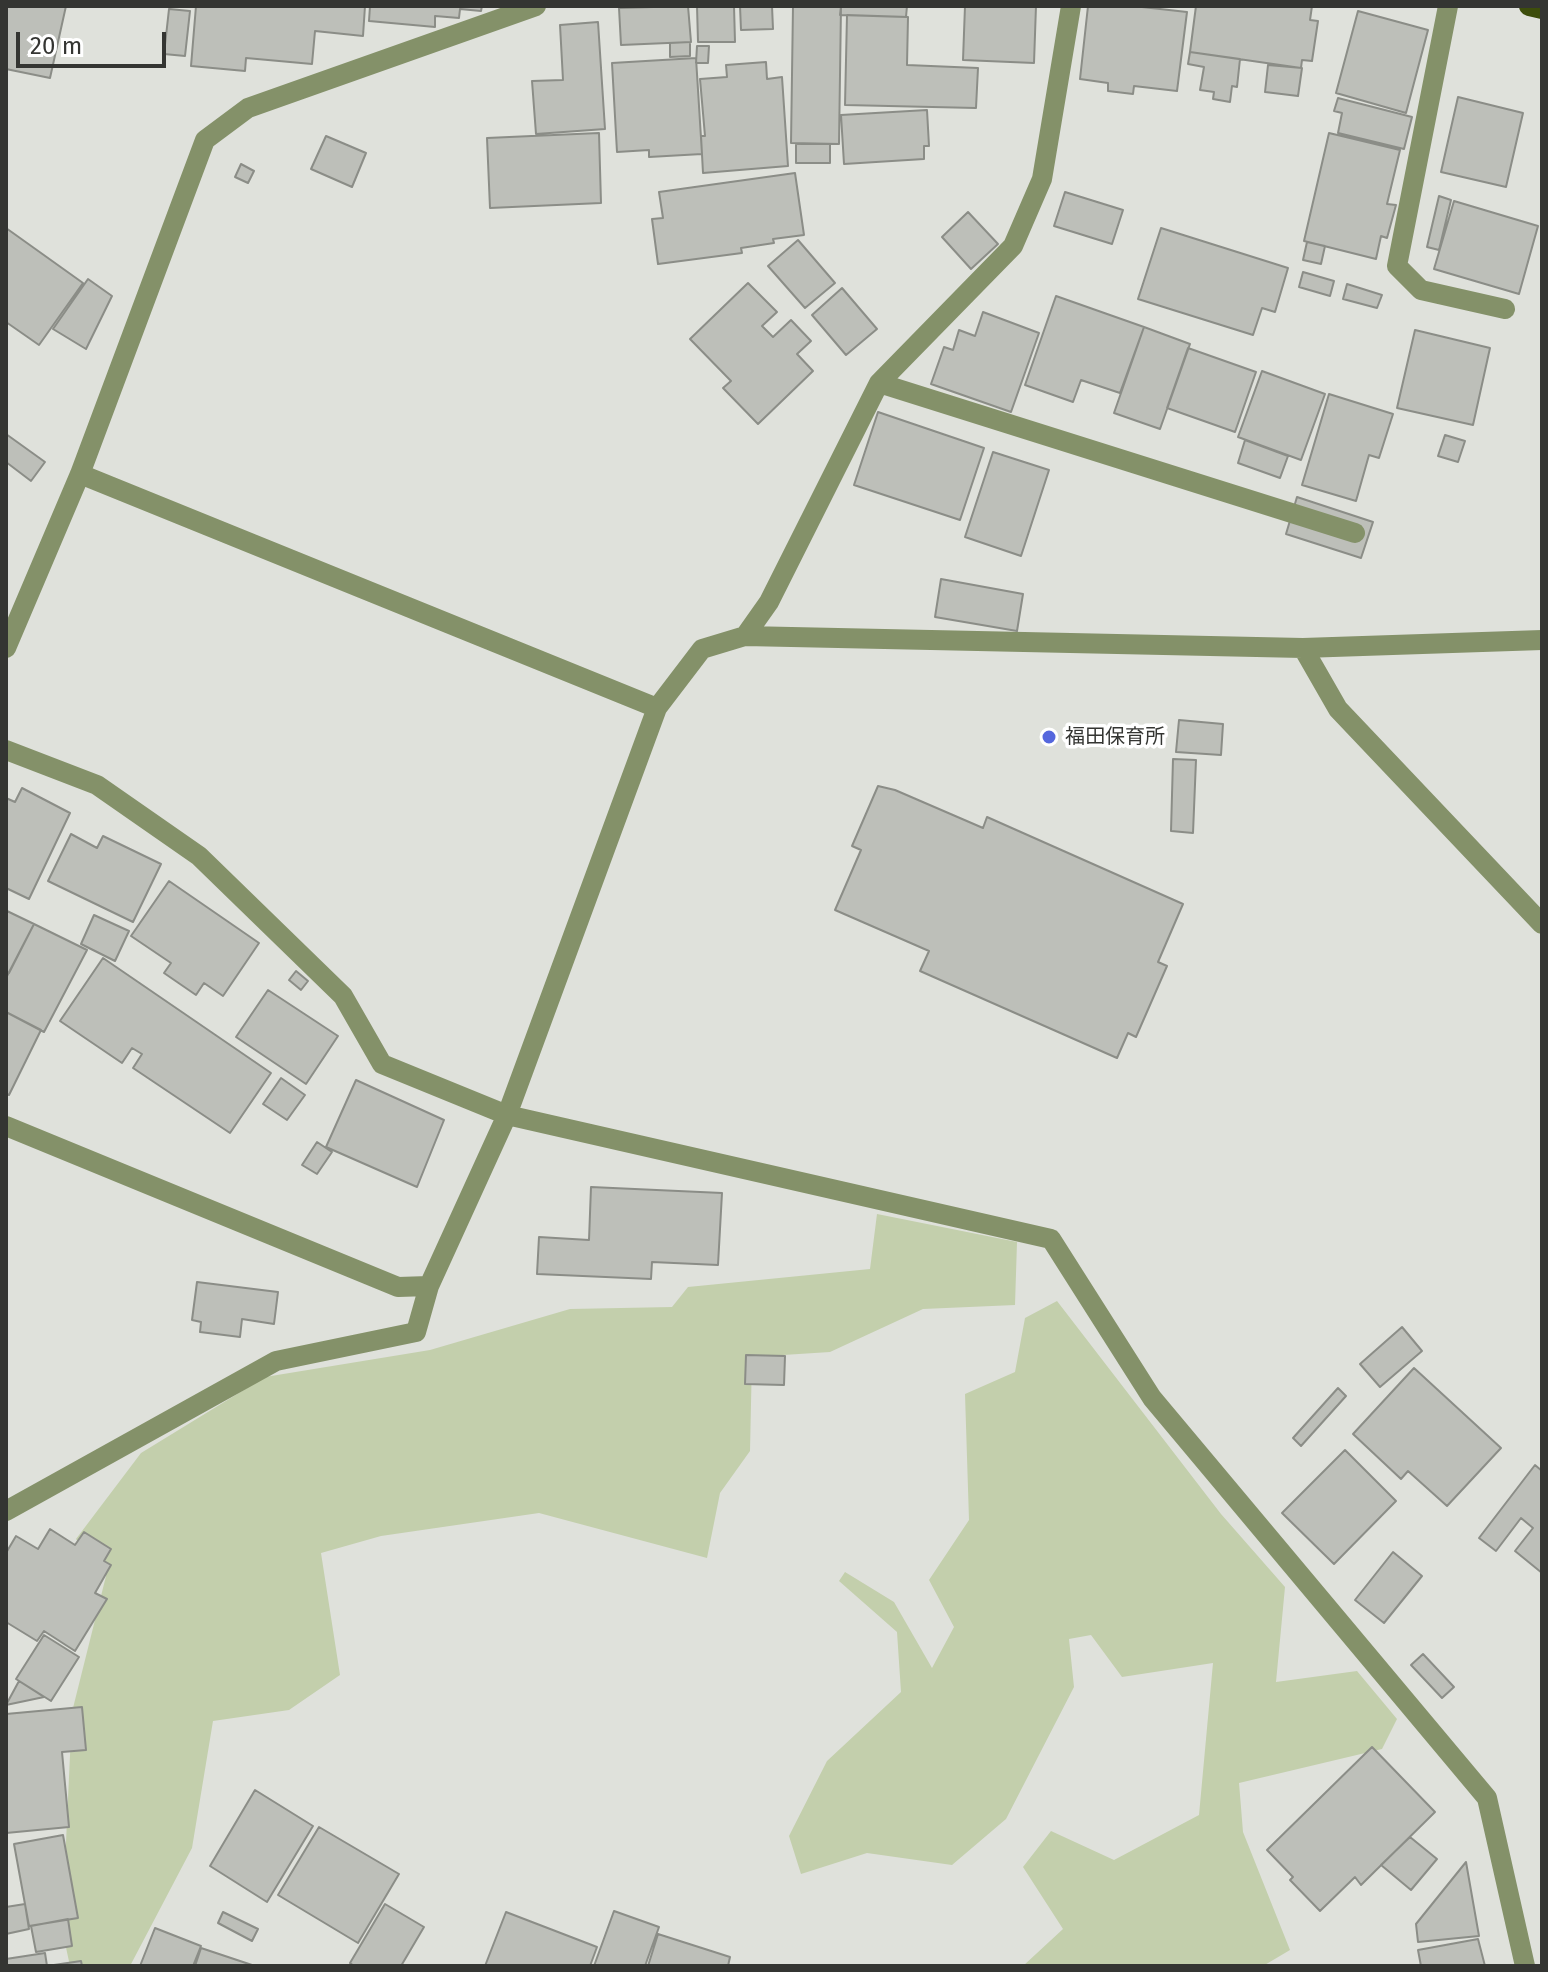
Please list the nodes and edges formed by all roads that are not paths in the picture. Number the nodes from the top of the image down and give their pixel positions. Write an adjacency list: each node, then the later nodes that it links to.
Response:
1 (536, 6): 8 (street)
2 (1071, 6): 7 (street)
3 (1448, 6): 6 (street)
4 (1529, 6): 5 (main road)
5 (1542, 9)
6 (1505, 309)
7 (879, 383): 9 (street); 10 (street)
8 (80, 474): 12 (street); 14 (street)
9 (1355, 533)
10 (745, 636): 13 (street); 14 (street)
11 (1542, 640): 13 (street)
12 (6, 648)
13 (1303, 648): 16 (street)
14 (657, 708): 17 (street)
15 (6, 750): 17 (street)
16 (1542, 924)
17 (507, 1115): 19 (street); 21 (street)
18 (6, 1126): 19 (street)
19 (429, 1286): 20 (street)
20 (6, 1511)
21 (1525, 1966)

